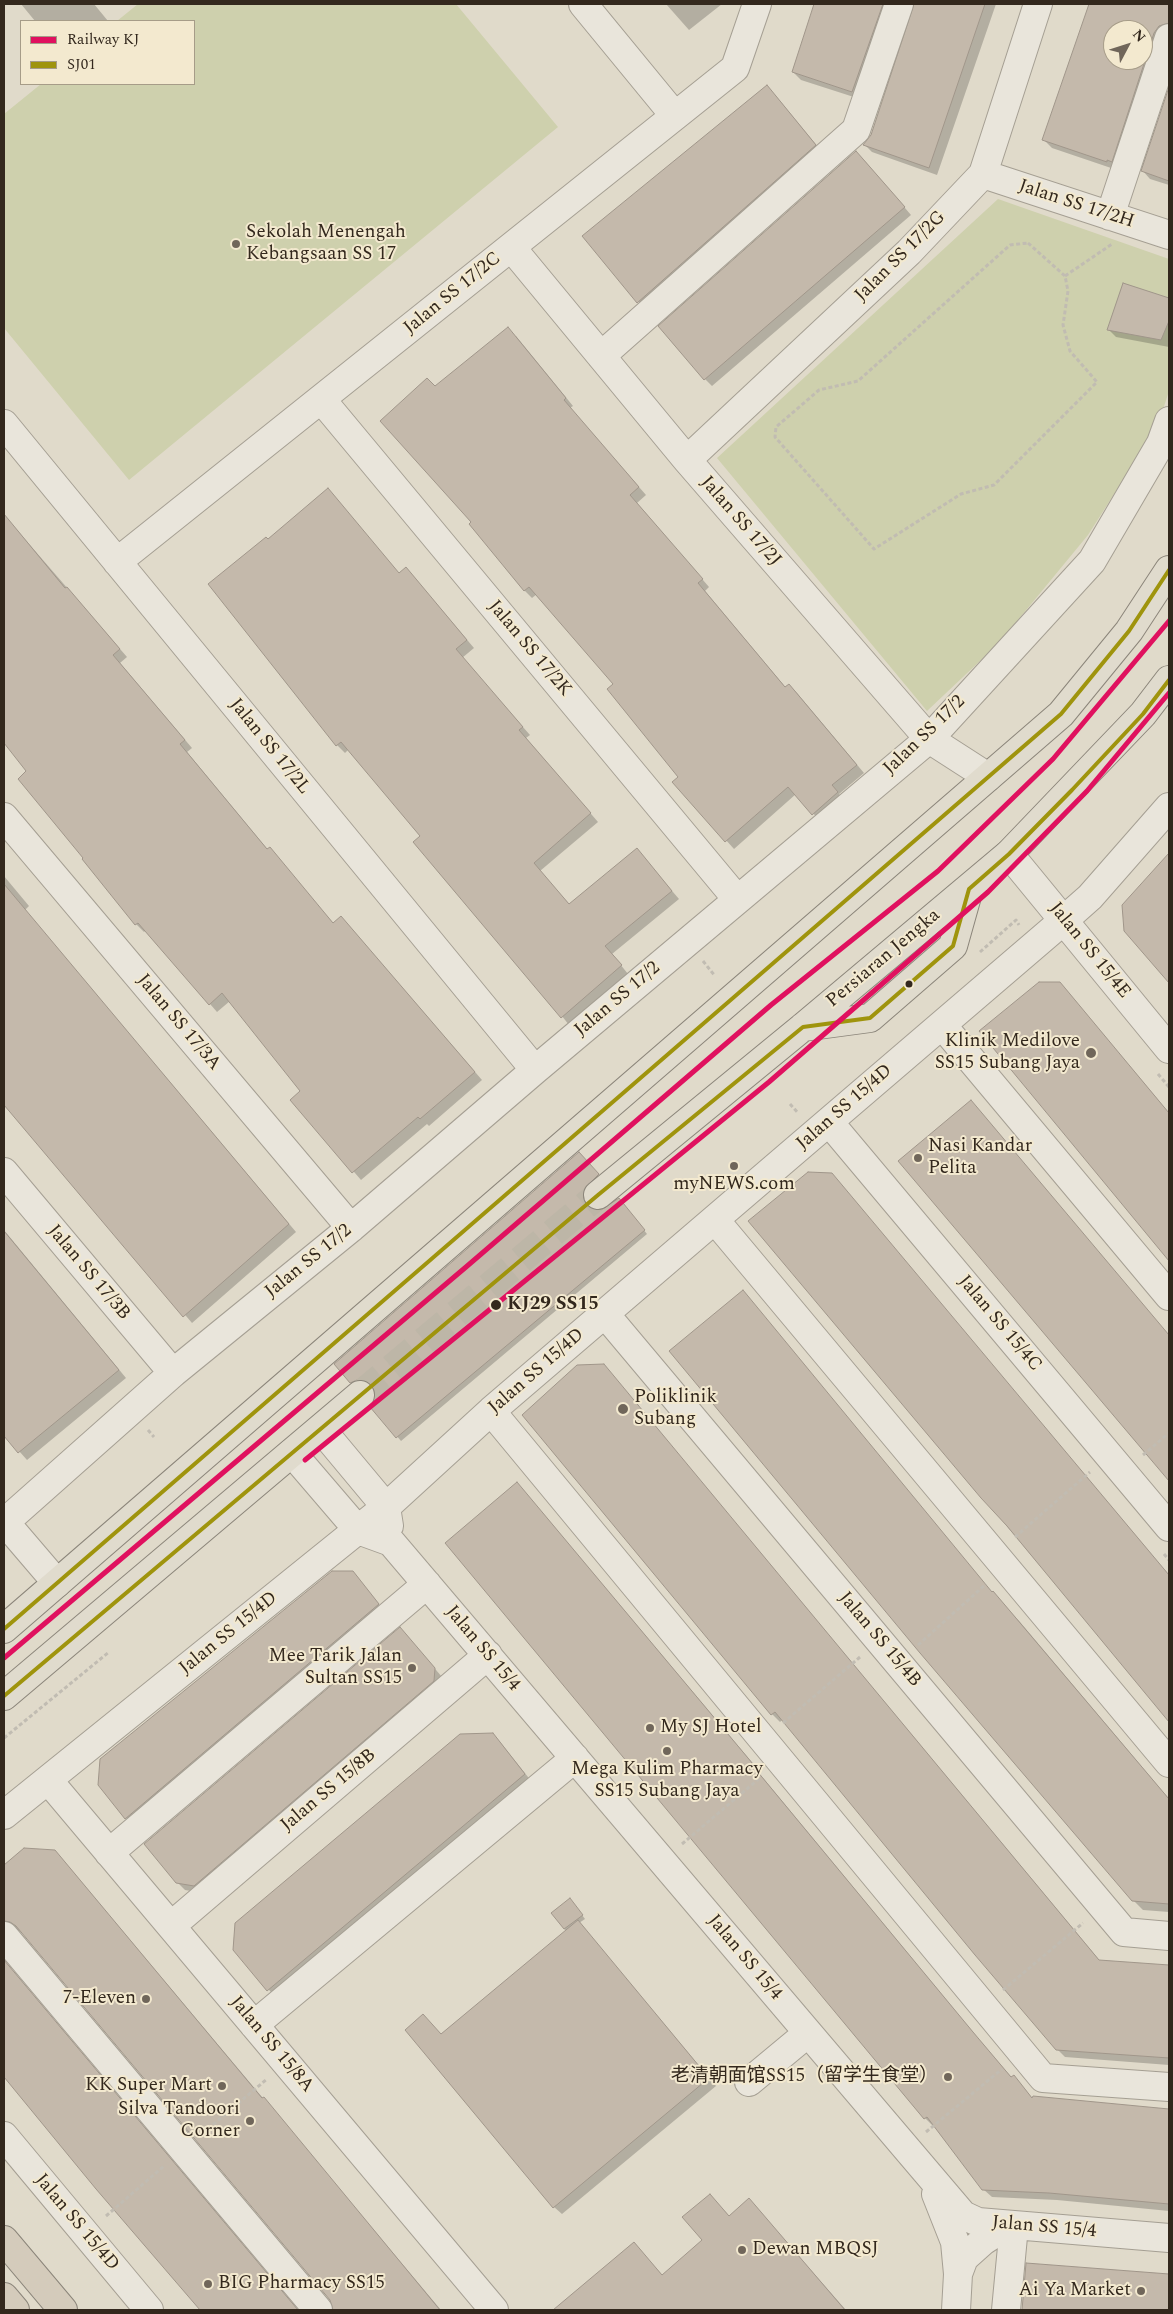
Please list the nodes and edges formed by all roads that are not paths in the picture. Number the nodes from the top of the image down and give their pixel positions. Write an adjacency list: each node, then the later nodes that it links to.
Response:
1 (582, 4): 6 (street)
2 (757, 4): 6 (street, Jalan SS 17/2C)
3 (898, 4): 11 (street)
4 (1038, 4): 7 (street, Jalan SS 17/2G)
5 (1169, 38): 8 (street)
6 (675, 116): 10 (street, Jalan SS 17/2C)
7 (983, 174): 8 (street, Jalan SS 17/2H); 15 (street, Jalan SS 17/2G)
8 (1122, 220): 9 (street, Jalan SS 17/2H)
9 (1169, 235)
10 (510, 247): 11 (street, Jalan SS 17/2J); 12 (street, Jalan SS 17/2C)
11 (601, 356): 15 (street, Jalan SS 17/2J)
12 (321, 399): 16 (street, Jalan SS 17/2C); 25 (street, Jalan SS 17/2K)
13 (1169, 421): 19 (street, Jalan SS 17/2)
14 (4, 424): 16 (street, Jalan SS 17/2L)
15 (687, 460): 19 (street, Jalan SS 17/2J)
16 (118, 562): 30 (street, Jalan SS 17/2L)
17 (1169, 570): 20 (main road)
18 (1169, 680): 23 (main road, Persiaran Jengka)
19 (929, 739): 20 (street, Jalan SS 17/2J); 25 (street, Jalan SS 17/2)
20 (988, 777): 48 (main road)
21 (1169, 808): 26 (street, Jalan SS 15/4D)
22 (4, 817): 35 (street, Jalan SS 17/3A)
23 (1009, 854): 24 (main road, Persiaran Jengka); 26 (street, Jalan SS 15/4E)
24 (969, 889): 28 (main road, Persiaran Jengka); 28 (main road)
25 (737, 900): 30 (street, Jalan SS 17/2)
26 (1064, 920): 27 (street, Jalan SS 15/4D); 29 (street, Jalan SS 15/4E)
27 (942, 1025): 31 (street, Jalan SS 15/4D); 36 (street)
28 (803, 1027): 33 (main road, Persiaran Jengka)
29 (1169, 1049)
30 (535, 1070): 35 (street, Jalan SS 17/2)
31 (829, 1122): 34 (street, Jalan SS 15/4D); 45 (street, Jalan SS 15/4C)
32 (4, 1172): 38 (street, Jalan SS 17/3B)
33 (598, 1195)
34 (715, 1220): 37 (street, Jalan SS 15/4D); 54 (street)
35 (351, 1228): 38 (street, Jalan SS 17/2)
36 (1169, 1296)
37 (605, 1314): 40 (street, Jalan SS 15/4D); 60 (street, Jalan SS 15/4B)
38 (173, 1373): 44 (street, Jalan SS 17/2)
39 (360, 1395): 41 (main road)
40 (491, 1412): 43 (street, Jalan SS 15/4D); 64 (street)
41 (320, 1429): 42 (main road); 43 (street)
42 (292, 1453): 46 (street, Jalan SS 15/4); 52 (main road)
43 (386, 1507): 46 (street, Jalan SS 15/4D); 47 (street)
44 (4, 1522): 48 (street)
45 (1169, 1527)
46 (358, 1530): 47 (street, Jalan SS 15/4); 55 (street, Jalan SS 15/4D)
47 (391, 1542): 49 (street, Jalan SS 15/4)
48 (57, 1583): 50 (main road)
49 (427, 1584): 51 (street, Jalan SS 15/4); 57 (street)
50 (4, 1629)
51 (488, 1655): 53 (street, Jalan SS 15/4); 58 (street, Jalan SS 15/8B)
52 (4, 1696)
53 (575, 1758): 61 (street); 62 (street, Jalan SS 15/4)
54 (1169, 1763)
55 (48, 1780): 56 (street, Jalan SS 15/4D); 57 (street, Jalan SS 15/8A)
56 (4, 1815)
57 (109, 1853): 58 (street, Jalan SS 15/8A)
58 (170, 1926): 61 (street, Jalan SS 15/8A)
59 (4, 1936): 76 (street)
60 (1169, 1936)
61 (254, 2025): 72 (street, Jalan SS 15/8A)
62 (808, 2033): 63 (street); 66 (street, Jalan SS 15/4)
63 (749, 2082)
64 (1169, 2087)
65 (4, 2136): 75 (street, Jalan SS 15/4D)
66 (930, 2176): 67 (street, Jalan SS 15/4); 70 (street)
67 (1011, 2225): 68 (street, Jalan SS 15/4); 70 (street); 78 (street)
68 (1169, 2238)
69 (4, 2240): 74 (highway)
70 (958, 2274): 77 (street)
71 (4, 2297): 73 (highway)
72 (485, 2307)
73 (15, 2310)
74 (63, 2310)
75 (149, 2310)
76 (318, 2310)
77 (956, 2310)
78 (1006, 2310)

